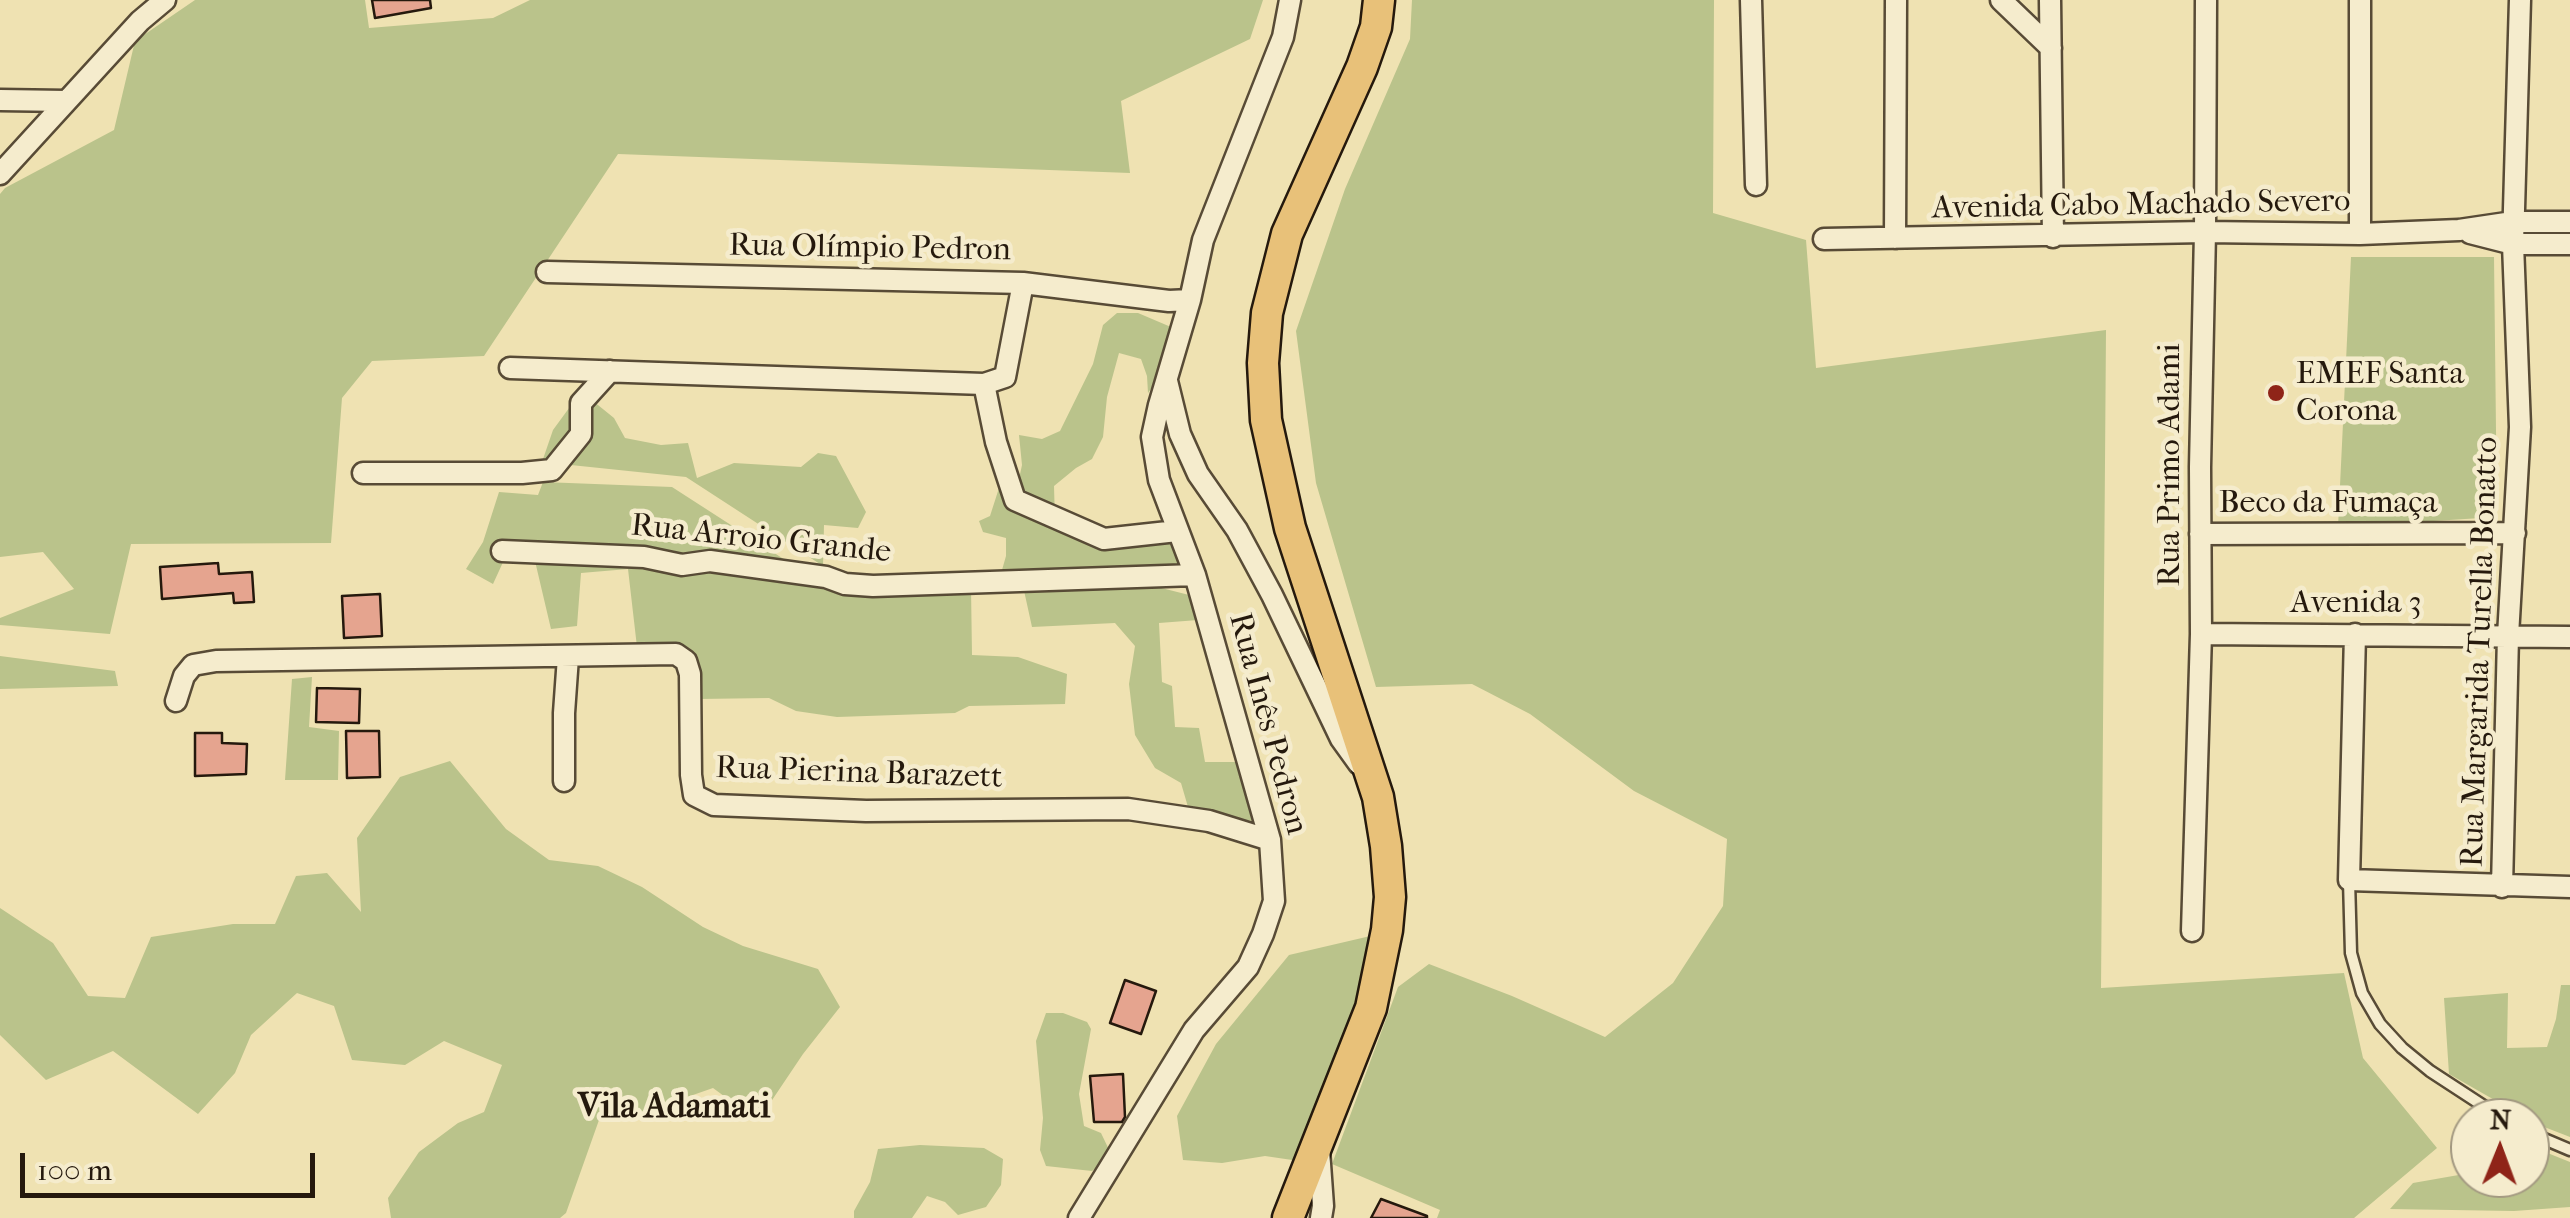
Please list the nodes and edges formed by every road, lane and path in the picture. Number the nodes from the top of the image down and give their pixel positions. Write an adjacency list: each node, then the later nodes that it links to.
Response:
1 (165, 0): 13 (street)
2 (1290, 0): 28 (street, Rua Inês Pedron)
3 (1379, 0): 46 (main road)
4 (1751, 0): 15 (street)
5 (1896, 0): 22 (street)
6 (2001, 0): 11 (street)
7 (2050, 0): 11 (street)
8 (2206, 0): 19 (street, Rua Primo Adami)
9 (2360, 0): 20 (street)
10 (2520, 0): 16 (street, Rua Margarida Turella Bonatto)
11 (2051, 48): 21 (street)
12 (0, 100): 13 (street)
13 (66, 101): 14 (street)
14 (0, 174)
15 (1756, 186)
16 (2513, 222): 17 (street, Avenida Cabo Machado Severo); 18 (street, Avenida Cabo Machado Severo); 24 (street, Rua Margarida Turella Bonatto)
17 (2570, 222)
18 (2459, 230): 20 (street, Avenida Cabo Machado Severo); 24 (street, Avenida Cabo Machado Severo)
19 (2205, 232): 20 (street, Avenida Cabo Machado Severo); 21 (street, Avenida Cabo Machado Severo); 36 (street, Rua Primo Adami)
20 (2360, 234)
21 (2053, 236): 22 (street, Avenida Cabo Machado Severo)
22 (1894, 238): 23 (street, Avenida Cabo Machado Severo)
23 (1824, 239)
24 (2513, 244): 25 (street, Avenida Cabo Machado Severo); 35 (street, Rua Margarida Turella Bonatto)
25 (2570, 244)
26 (547, 272): 27 (street, Rua Olímpio Pedron)
27 (1022, 282): 28 (street, Rua Olímpio Pedron); 32 (street)
28 (1190, 300): 31 (street, Rua Inês Pedron)
29 (510, 368): 30 (street)
30 (610, 371): 32 (street); 33 (street)
31 (1167, 379): 34 (street, Rua Inês Pedron); 46 (street, Rua Inês Pedron)
32 (984, 384): 34 (street)
33 (364, 473)
34 (1177, 532): 38 (street, Rua Inês Pedron)
35 (2515, 533): 36 (street, Beco da Fumaça); 41 (street, Rua Margarida Turella Bonatto)
36 (2200, 534): 39 (street, Rua Primo Adami)
37 (502, 551): 38 (street, Rua Arroio Grande)
38 (1194, 576): 47 (street, Rua Inês Pedron)
39 (2201, 634): 40 (street, Avenida 3); 51 (street, Rua Primo Adami)
40 (2354, 634): 41 (street, Avenida 3); 48 (street)
41 (2508, 636): 42 (street, Avenida 3); 49 (street, Rua Margarida Turella Bonatto)
42 (2570, 636)
43 (568, 657): 44 (street, Rua Pierina Barazett); 45 (street); 47 (street, Rua Pierina Barazett)
44 (176, 701)
45 (564, 781)
46 (1374, 784): 53 (main road)
47 (1270, 840): 54 (street, Rua Inês Pedron)
48 (2350, 880): 49 (street); 52 (lane)
49 (2502, 886): 50 (street)
50 (2570, 887)
51 (2192, 931)
52 (2471, 1098)
53 (1319, 1144): 55 (main road); 56 (street)
54 (1079, 1218)
55 (1288, 1218)
56 (1320, 1218)

